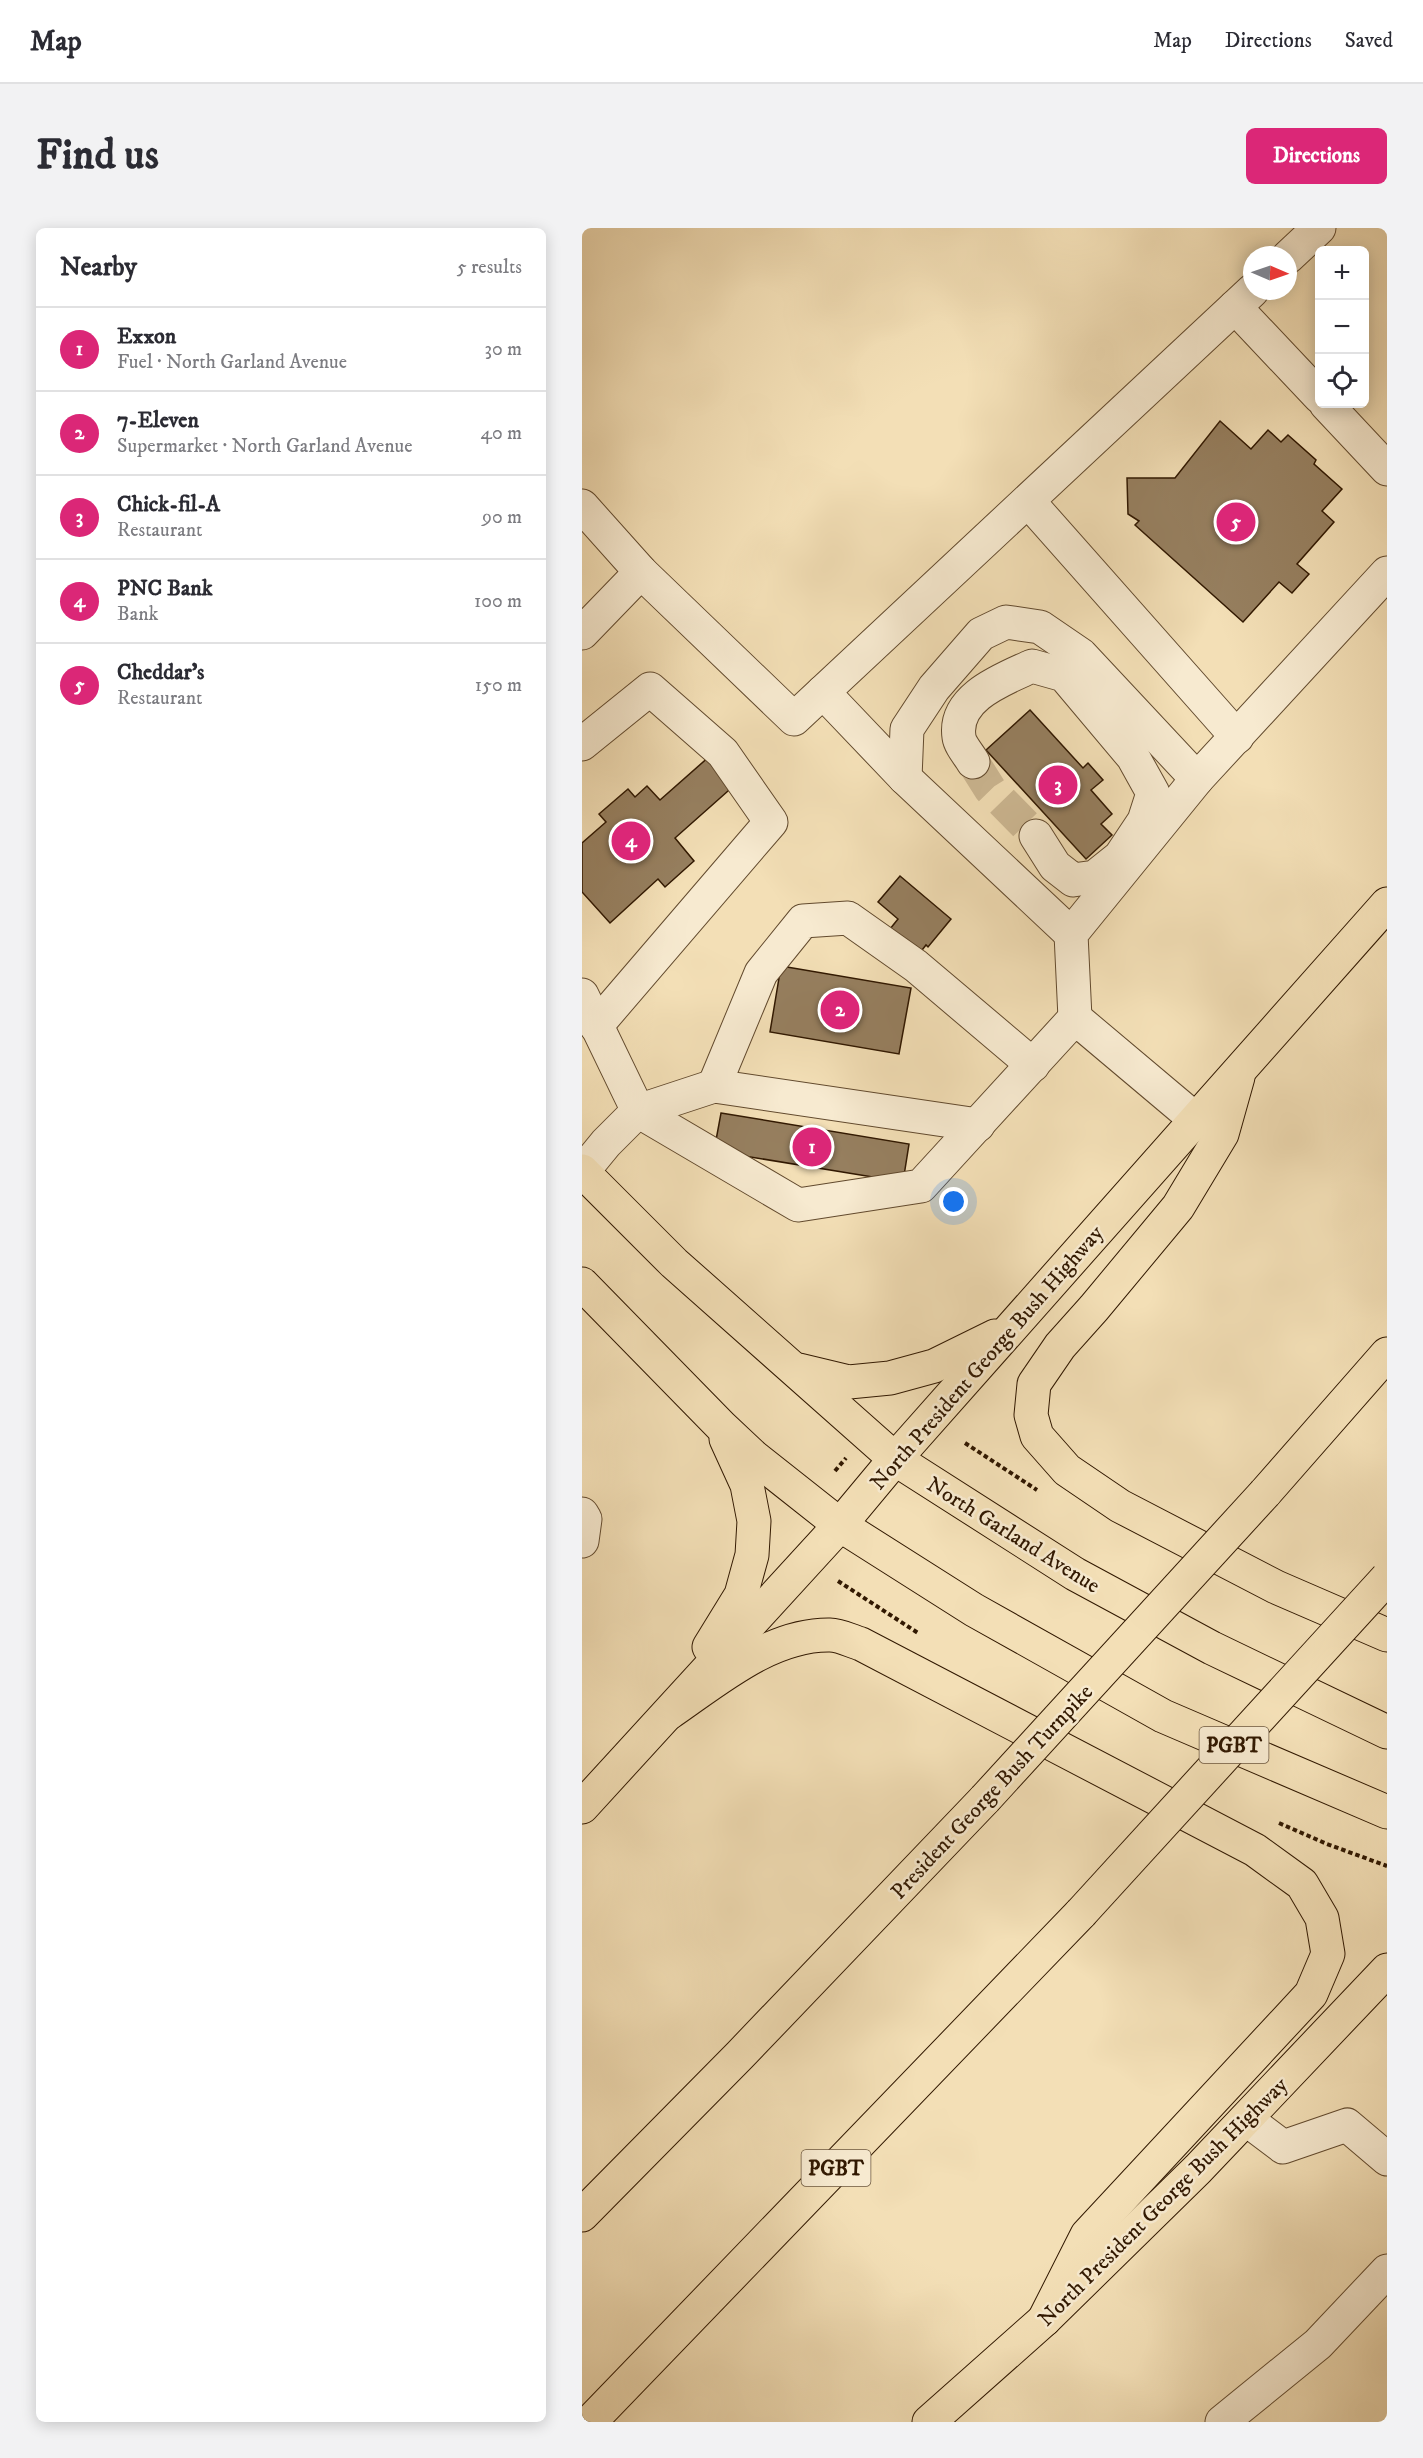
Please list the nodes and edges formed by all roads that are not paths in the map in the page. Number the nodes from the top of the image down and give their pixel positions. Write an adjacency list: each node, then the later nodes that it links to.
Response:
1 (1319, 228): 2 (lane)
2 (1297, 249)
3 (1243, 300): 8 (lane)
4 (1245, 300): 5 (lane)
5 (1315, 391)
6 (1330, 408): 7 (lane)
7 (1387, 469)
8 (1028, 501): 13 (lane); 14 (lane)
9 (582, 506): 10 (lane)
10 (641, 572): 12 (lane); 13 (lane)
11 (1387, 573): 14 (lane)
12 (582, 633)
13 (823, 692): 17 (lane)
14 (1236, 737): 18 (lane)
15 (582, 744): 26 (lane)
16 (973, 762): 20 (lane)
17 (904, 778): 18 (lane); 21 (lane)
18 (1197, 779): 23 (lane)
19 (1036, 836): 20 (lane)
20 (1055, 866): 21 (lane)
21 (1030, 895): 23 (lane)
22 (1387, 904): 28 (main road, North President George Bush Highway)
23 (1071, 934): 25 (lane)
24 (582, 995): 26 (lane)
25 (1075, 1018): 27 (lane); 31 (lane)
26 (596, 1026): 30 (lane)
27 (1033, 1065): 29 (lane); 32 (lane)
28 (1241, 1067): 31 (main road, North President George Bush Highway); 44 (main road)
29 (714, 1086): 30 (lane); 32 (lane)
30 (638, 1111): 32 (lane); 33 (lane)
31 (1195, 1119): 35 (main road, North President George Bush Highway)
32 (978, 1125)
33 (582, 1171): 37 (main road, North Garland Avenue)
34 (582, 1284): 38 (main road)
35 (1010, 1328): 37 (main road); 39 (main road, North President George Bush Highway)
36 (1387, 1354): 52 (main road, President George Bush Turnpike, bridge)
37 (795, 1369): 39 (main road, North Garland Avenue)
38 (721, 1426): 41 (main road); 45 (main road)
39 (895, 1459): 41 (main road, North President George Bush Highway); 46 (main road, North Garland Avenue)
40 (582, 1514): 42 (lane)
41 (840, 1525): 45 (main road, North President George Bush Highway); 48 (main road)
42 (582, 1541)
43 (1387, 1578): 55 (main road, PGBT, bridge)
44 (1387, 1635)
45 (669, 1713): 47 (main road, North President George Bush Highway); 54 (main road)
46 (1387, 1732)
47 (582, 1807)
48 (1387, 1812)
49 (1387, 1970): 50 (main road, North President George Bush Highway)
50 (1246, 2119): 51 (lane); 54 (main road, North President George Bush Highway)
51 (1387, 2159)
52 (582, 2215)
53 (1387, 2271): 57 (lane)
54 (1044, 2320): 56 (main road, North President George Bush Highway)
55 (590, 2422)
56 (929, 2422)
57 (1222, 2422)

